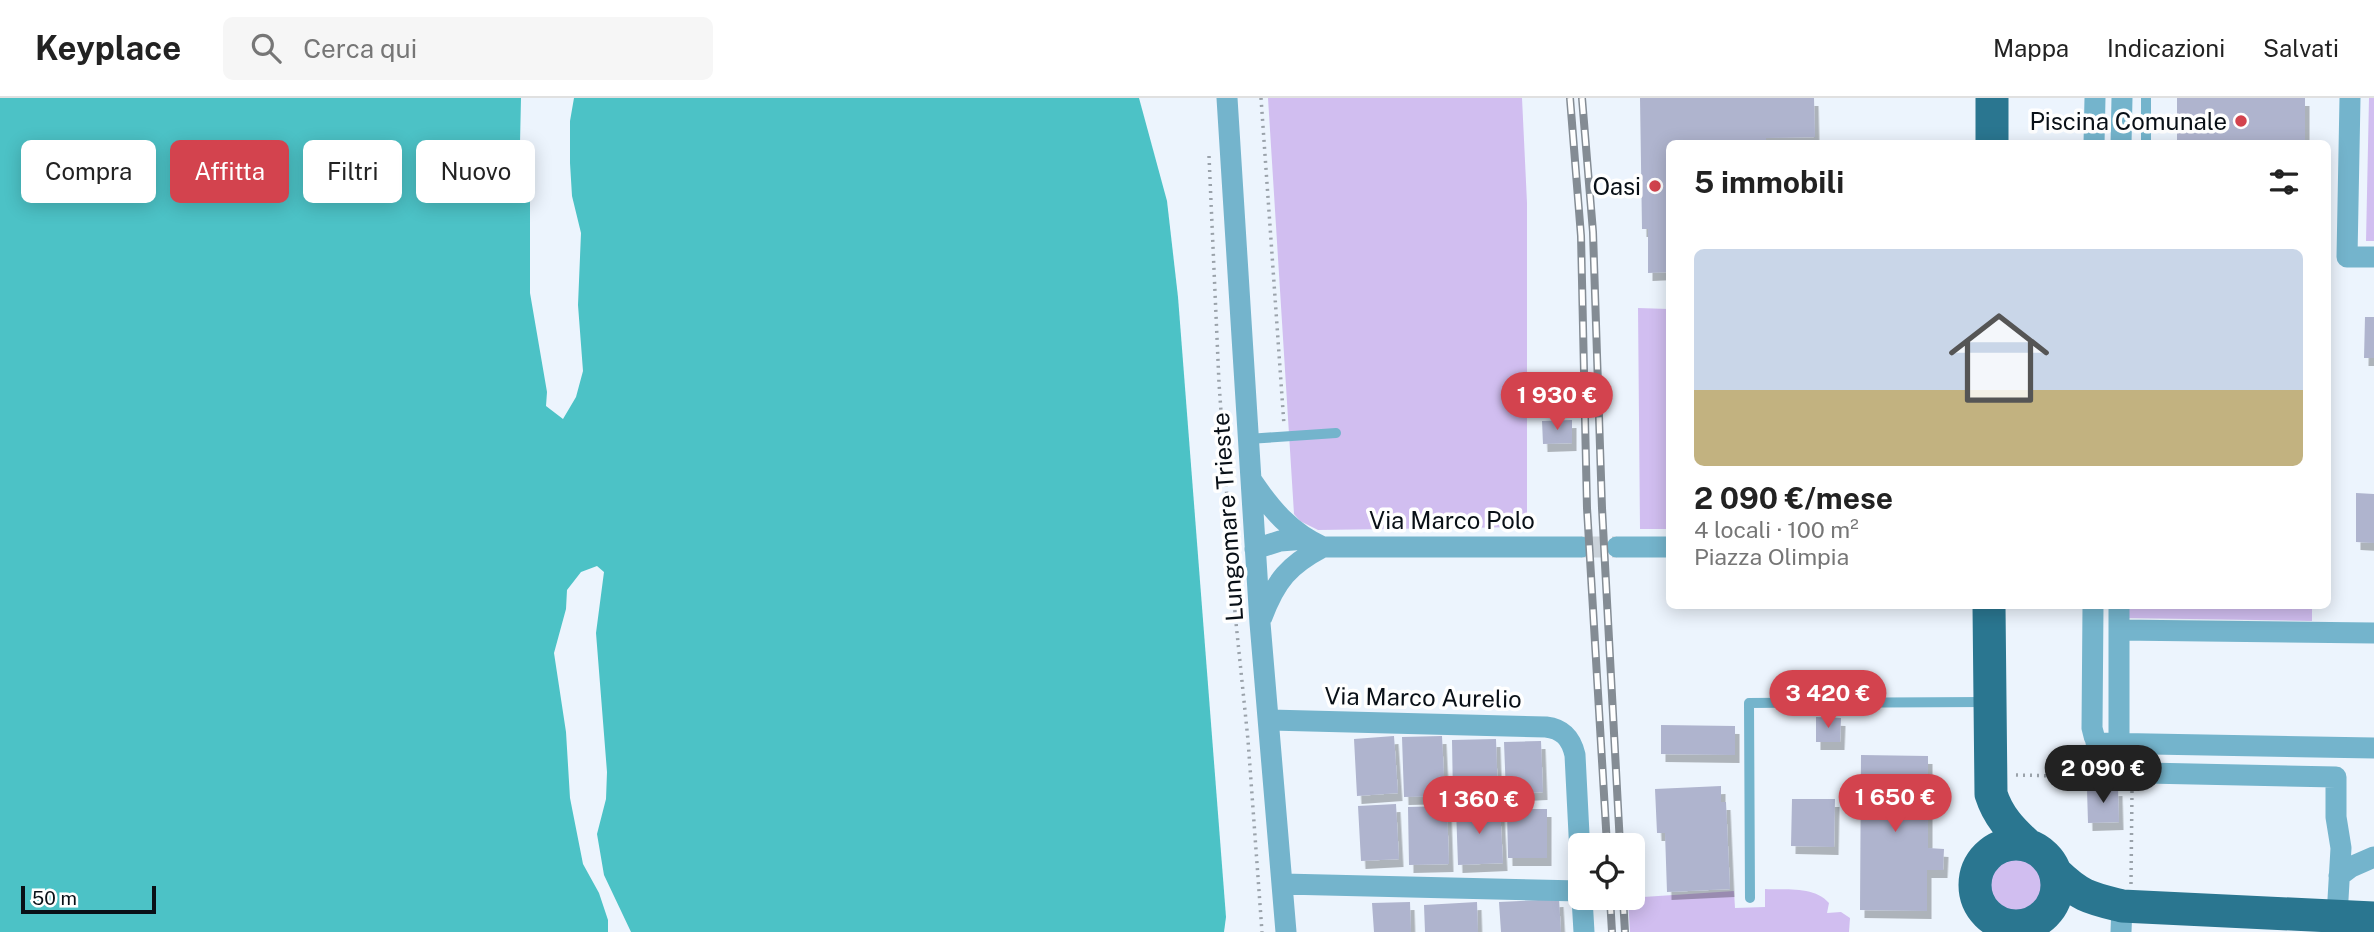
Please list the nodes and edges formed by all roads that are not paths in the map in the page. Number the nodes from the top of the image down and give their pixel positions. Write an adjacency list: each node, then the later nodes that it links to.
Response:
1 (1227, 98): 13 (street, Lungomare Trieste)
2 (1992, 98): 7 (main road)
3 (2095, 98): 8 (street)
4 (2122, 98): 9 (street)
5 (2146, 98): 10 (lane)
6 (2350, 98): 11 (street)
7 (1992, 140)
8 (2094, 140)
9 (2122, 140)
10 (2146, 140)
11 (2374, 257)
12 (1336, 433): 13 (lane)
13 (1248, 439): 14 (street, Lungomare Trieste)
14 (1251, 480): 18 (street); 19 (street, Lungomare Trieste)
15 (1581, 547): 18 (street, Via Marco Polo)
16 (1617, 547): 17 (street)
17 (1666, 547)
18 (1311, 548): 19 (street, Via Marco Polo); 23 (street)
19 (1255, 549): 23 (street, Lungomare Trieste)
20 (1989, 609): 26 (main road)
21 (2093, 609): 29 (street)
22 (2119, 609): 24 (street)
23 (1260, 623): 27 (street, Lungomare Trieste)
24 (2119, 630): 25 (street); 29 (street)
25 (2374, 633)
26 (1990, 702): 30 (main road); 39 (lane)
27 (1269, 720): 31 (street, Via Marco Aurelio); 37 (street, Lungomare Trieste)
28 (2374, 748): 29 (street)
29 (2116, 761): 36 (street)
30 (2002, 784): 32 (main road); 34 (main road)
31 (1579, 833)
32 (2028, 845): 34 (main road); 35 (main road)
33 (2374, 857): 36 (street)
34 (1984, 858): 44 (main road)
35 (2056, 873): 41 (main road); 45 (main road)
36 (2339, 876): 42 (street)
37 (1283, 884): 38 (street); 46 (street, Lungomare Trieste)
38 (1568, 891)
39 (1750, 898)
40 (1583, 910): 47 (street)
41 (2125, 915): 42 (main road); 45 (main road)
42 (2337, 916): 43 (main road)
43 (2374, 918)
44 (1985, 920): 45 (main road)
45 (2030, 924)
46 (1286, 932)
47 (1584, 932)

